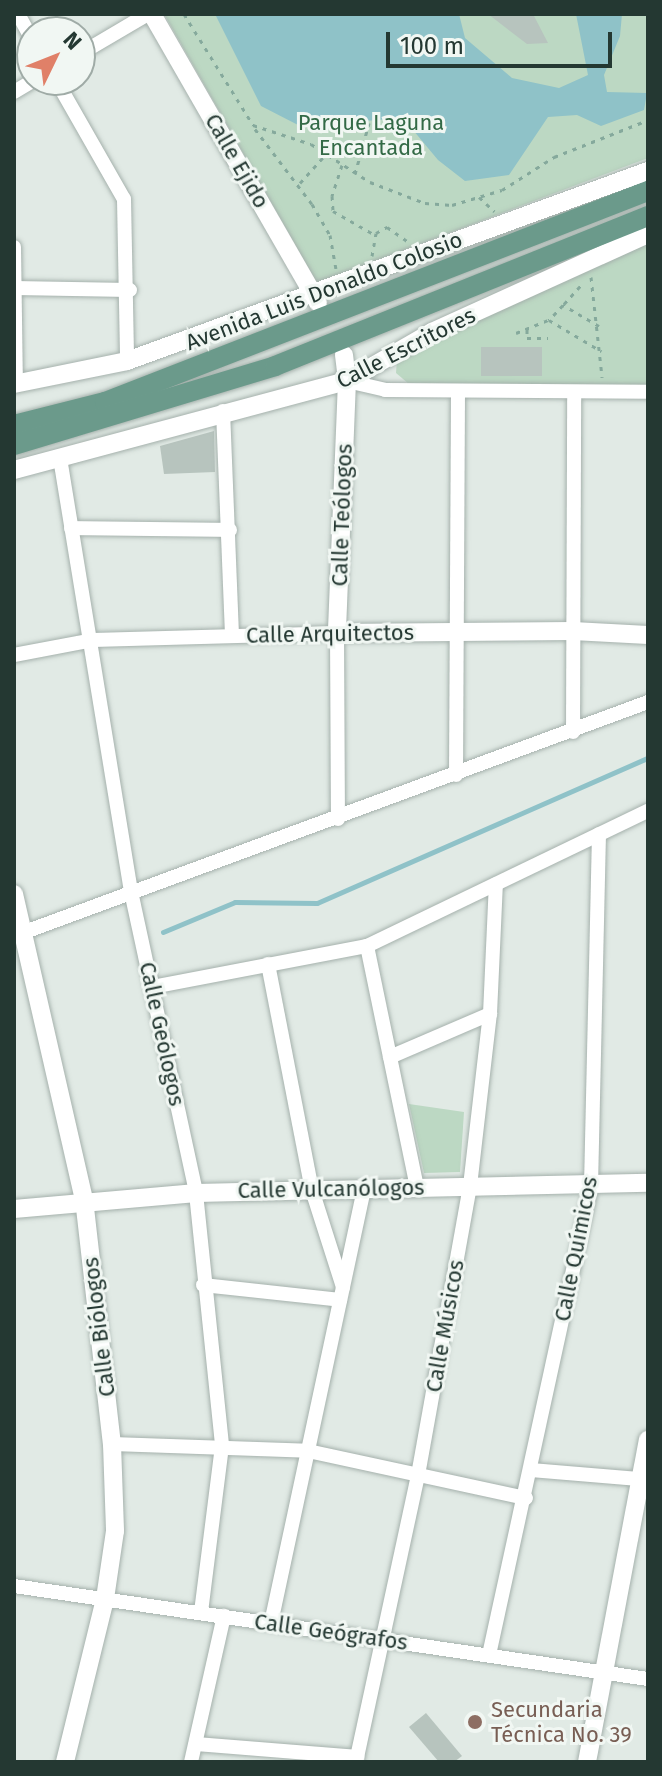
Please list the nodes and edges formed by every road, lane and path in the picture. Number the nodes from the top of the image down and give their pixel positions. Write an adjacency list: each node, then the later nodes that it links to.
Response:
1 (150, 14): 3 (street); 23 (street, Calle Ejido)
2 (184, 14): 7 (path)
3 (96, 45)
4 (65, 96): 22 (street)
5 (648, 120): 11 (path)
6 (369, 123): 11 (path)
7 (253, 125): 8 (path); 12 (path)
8 (327, 153): 9 (path); 12 (path)
9 (342, 165): 11 (path); 16 (path)
10 (648, 171): 18 (street, Avenida Luis Donaldo Colosio)
11 (355, 174)
12 (299, 184): 20 (path)
13 (648, 191): 42 (main road, Avenida Luis Donaldo Colosio)
14 (648, 216): 43 (main road)
15 (648, 234): 33 (street, Calle Escritores)
16 (375, 235): 18 (path); 19 (path)
17 (14, 247): 21 (street)
18 (418, 256): 19 (street, Avenida Luis Donaldo Colosio)
19 (374, 272): 20 (street, Avenida Luis Donaldo Colosio)
20 (334, 287): 23 (street, Avenida Luis Donaldo Colosio)
21 (15, 288): 22 (street); 35 (street)
22 (130, 290): 32 (street)
23 (318, 302): 32 (street, Avenida Luis Donaldo Colosio)
24 (563, 305): 25 (path); 26 (path); 26 (path)
25 (549, 320): 27 (path); 30 (path)
26 (599, 326): 30 (path)
27 (527, 329): 28 (path); 29 (path)
28 (516, 333)
29 (548, 338)
30 (601, 351): 40 (path)
31 (344, 355): 34 (street, Calle Teólogos)
32 (127, 361): 35 (street, Avenida Luis Donaldo Colosio)
33 (377, 362): 34 (street, Calle Escritores); 36 (street)
34 (347, 381): 36 (street); 41 (street, Calle Escritores); 50 (street, Calle Teólogos)
35 (15, 383)
36 (385, 390): 37 (street)
37 (458, 391): 39 (street); 49 (street)
38 (648, 392): 40 (street)
39 (574, 393): 40 (street); 48 (street)
40 (602, 393)
41 (223, 411): 44 (street, Calle Escritores); 47 (street)
42 (14, 425)
43 (14, 445)
44 (60, 458): 45 (street, Calle Escritores); 46 (street, Calle Geólogos)
45 (14, 470)
46 (71, 528): 47 (street); 53 (street, Calle Geólogos)
47 (230, 530): 51 (street)
48 (573, 631): 49 (street, Calle Arquitectos); 52 (street, Calle Arquitectos); 56 (street)
49 (460, 632): 50 (street, Calle Arquitectos); 57 (street)
50 (337, 633): 51 (street, Calle Arquitectos); 59 (street, Calle Teólogos)
51 (232, 635): 53 (street, Calle Arquitectos)
52 (648, 635)
53 (93, 640): 54 (street, Calle Arquitectos); 63 (street, Calle Geólogos)
54 (14, 655)
55 (648, 702): 56 (street)
56 (573, 732): 57 (street)
57 (456, 775): 59 (street)
58 (648, 811): 60 (street)
59 (338, 819): 63 (street)
60 (599, 834): 61 (street); 72 (street, Calle Químicos)
61 (496, 884): 65 (street); 68 (street, Calle Músicos)
62 (14, 894): 64 (street, Calle Biólogos)
63 (132, 896): 64 (street); 67 (street, Calle Geólogos)
64 (18, 935): 77 (street, Calle Biólogos)
65 (367, 946): 66 (street); 69 (street)
66 (268, 964): 67 (street); 75 (street)
67 (152, 987): 76 (street, Calle Geólogos)
68 (490, 1014): 69 (street); 71 (street, Calle Músicos)
69 (390, 1057): 73 (street)
70 (648, 1183): 72 (street, Calle Vulcanólogos)
71 (470, 1186): 72 (street, Calle Vulcanólogos); 73 (street, Calle Vulcanólogos); 86 (street, Calle Músicos)
72 (591, 1186): 85 (street, Calle Químicos)
73 (417, 1187): 74 (street, Calle Vulcanólogos)
74 (364, 1189): 75 (street, Calle Vulcanólogos); 80 (street)
75 (312, 1190): 76 (street, Calle Vulcanólogos); 80 (street)
76 (196, 1193): 77 (street, Calle Vulcanólogos); 79 (street, Calle Geólogos)
77 (84, 1199): 78 (street, Calle Vulcanólogos); 82 (street, Calle Biólogos)
78 (14, 1209)
79 (203, 1285): 80 (street); 83 (street, Calle Geólogos)
80 (342, 1294): 84 (street)
81 (648, 1440): 87 (street)
82 (112, 1444): 83 (street); 90 (street, Calle Biólogos)
83 (222, 1446): 84 (street); 91 (street, Calle Geólogos)
84 (308, 1451): 86 (street); 93 (street)
85 (531, 1470): 87 (street); 88 (street, Calle Químicos)
86 (418, 1475): 88 (street); 94 (street, Calle Músicos)
87 (639, 1479): 96 (street)
88 (526, 1498): 95 (street, Calle Químicos)
89 (14, 1586): 90 (street, Calle Geógrafos)
90 (105, 1599): 91 (street, Calle Geógrafos); 100 (street, Calle Biólogos)
91 (201, 1613): 92 (street, Calle Geógrafos)
92 (224, 1616): 93 (street, Calle Geógrafos); 98 (street)
93 (271, 1623): 94 (street, Calle Geógrafos)
94 (380, 1639): 95 (street, Calle Geógrafos); 99 (street, Calle Músicos)
95 (489, 1655): 96 (street, Calle Geógrafos)
96 (604, 1672): 97 (street, Calle Geógrafos); 102 (street)
97 (648, 1679)
98 (197, 1744): 99 (street); 101 (street)
99 (356, 1759)
100 (65, 1762)
101 (191, 1762)
102 (587, 1762)

